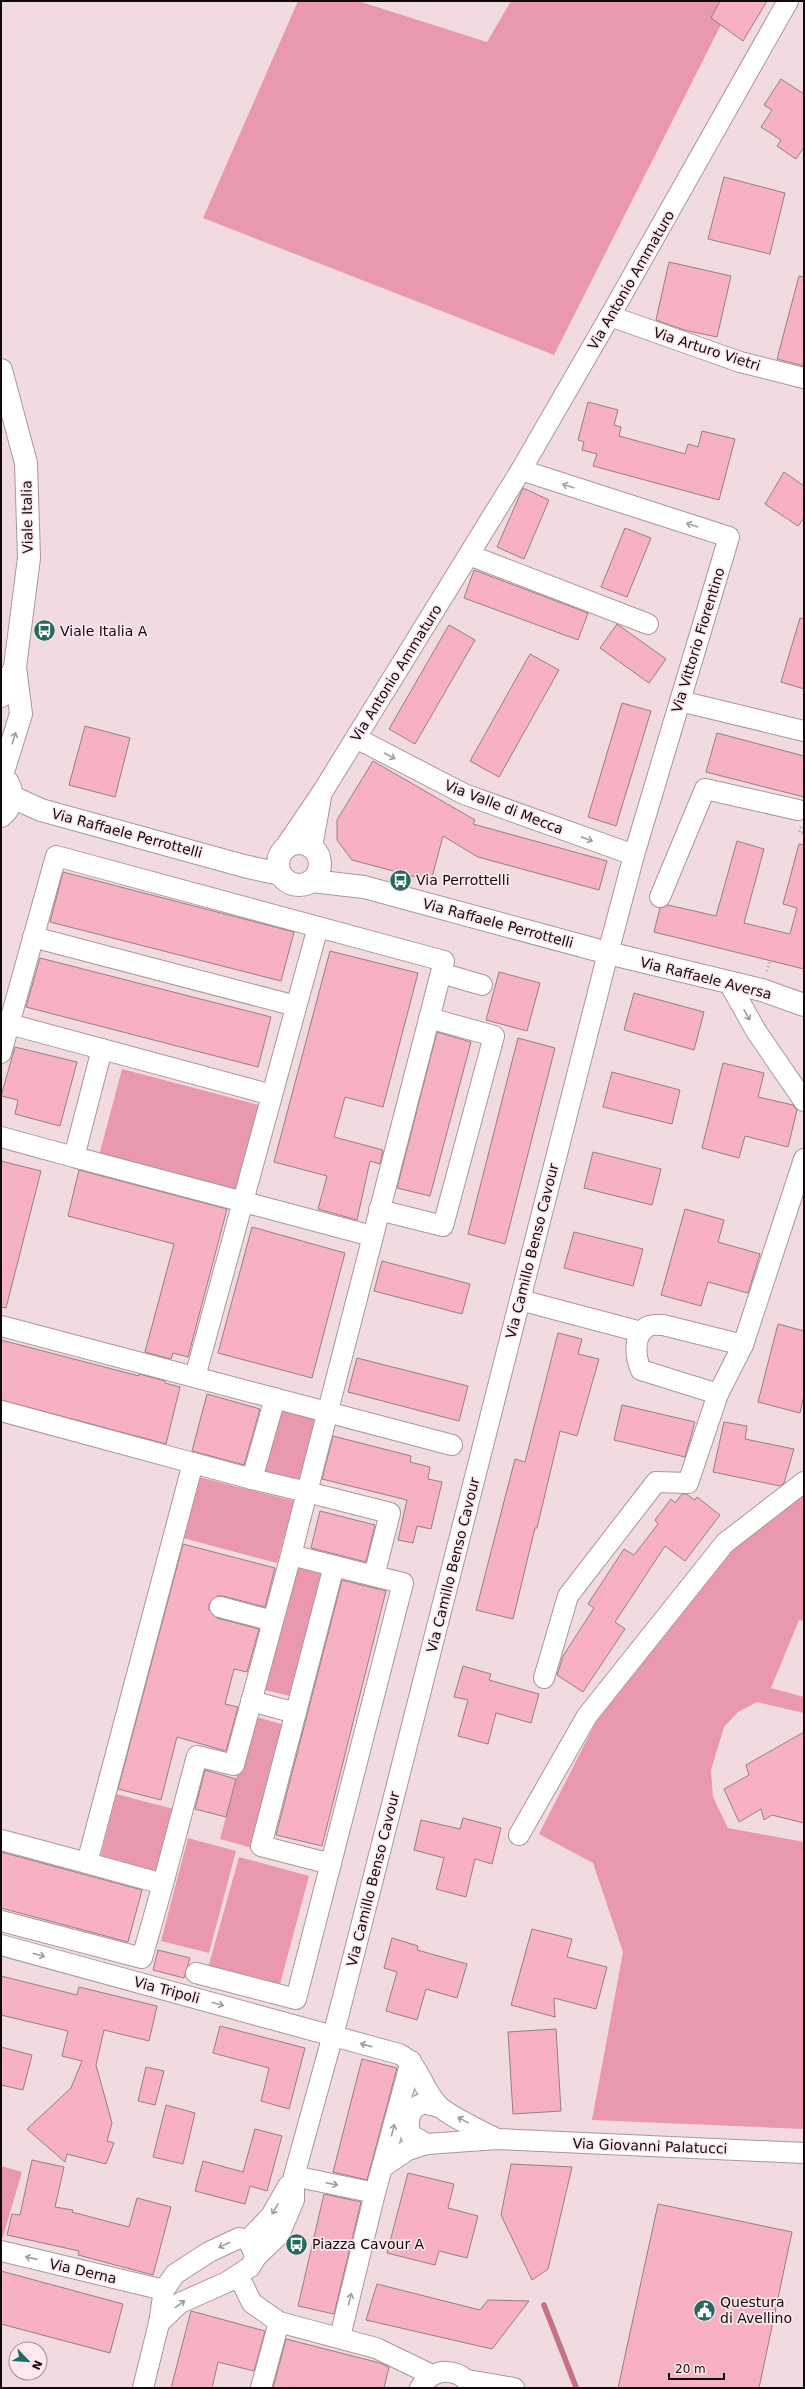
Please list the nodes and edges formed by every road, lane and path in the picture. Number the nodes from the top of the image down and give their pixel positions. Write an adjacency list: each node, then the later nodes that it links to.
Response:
1 (788, 1): 2 (street, Via Antonio Ammaturo)
2 (610, 316): 4 (street, Via Arturo Vietri); 5 (street, Via Antonio Ammaturo)
3 (1, 370): 8 (main road, Viale Italia)
4 (804, 378)
5 (521, 470): 6 (street, Via Antonio Ammaturo); 10 (street, Via Vittorio Fiorentino, one-way to 5)
6 (469, 555): 7 (street); 12 (street, Via Antonio Ammaturo)
7 (648, 624)
8 (15, 667): 9 (main road, Viale Italia); 13 (main road, Viale Italia, one-way to 8)
9 (1, 696)
10 (680, 701): 11 (street); 20 (street, Via Vittorio Fiorentino)
11 (804, 731)
12 (356, 738): 14 (street, Via Antonio Ammaturo); 20 (street, Via Valle di Mecca, one-way to 20)
13 (2, 775): 15 (main road)
14 (323, 791): 21 (street, Via Antonio Ammaturo); 22 (street)
15 (12, 797): 17 (main road); 21 (main road, Via Raffaele Perrottelli)
16 (798, 810): 23 (street)
17 (1, 816)
18 (799, 832): 19 (path)
19 (804, 833)
20 (634, 855): 26 (street, Via Vittorio Fiorentino)
21 (281, 860): 22 (main road); 22 (main road)
22 (315, 864): 26 (main road, Via Raffaele Perrottelli)
23 (660, 897)
24 (318, 927): 25 (street); 27 (street); 31 (street)
25 (33, 937): 31 (street); 33 (street)
26 (608, 953): 28 (main road, Via Raffaele Aversa); 44 (street, Via Camillo Benso Cavour)
27 (441, 973): 29 (street); 32 (street)
28 (728, 981): 30 (main road, Via Raffaele Aversa); 37 (street, one-way to 37)
29 (482, 985)
30 (804, 1004)
31 (296, 1006): 36 (street)
32 (429, 1018): 42 (street); 42 (street)
33 (9, 1024): 34 (street); 35 (street)
34 (102, 1049): 36 (street); 39 (street)
35 (1, 1053)
36 (272, 1095): 41 (street)
37 (804, 1101)
38 (1, 1137): 39 (street)
39 (74, 1157): 41 (street)
40 (804, 1159): 47 (street)
41 (243, 1202): 43 (street); 48 (street)
42 (379, 1210): 43 (street)
43 (372, 1236): 52 (street)
44 (520, 1300): 46 (street); 74 (street, Via Camillo Benso Cavour)
45 (1, 1326): 48 (street)
46 (641, 1332): 47 (street); 49 (street)
47 (743, 1345): 49 (street)
48 (195, 1377): 50 (street)
49 (718, 1394): 63 (street)
50 (275, 1398): 52 (street); 55 (street)
51 (1, 1411): 54 (street)
52 (327, 1412): 53 (street); 57 (street)
53 (452, 1445)
54 (193, 1463): 55 (street); 68 (street)
55 (252, 1479): 57 (street)
56 (804, 1482): 66 (street)
57 (307, 1492): 58 (street); 60 (street)
58 (291, 1555): 59 (street); 62 (street)
59 (334, 1566): 60 (street); 65 (street)
60 (374, 1576): 69 (street)
61 (220, 1607): 62 (street)
62 (273, 1621): 64 (street)
63 (544, 1678)
64 (251, 1701): 65 (street); 70 (street)
65 (296, 1713): 69 (street)
66 (519, 1834)
67 (1, 1840): 68 (street)
68 (87, 1863): 70 (street)
69 (331, 1864): 73 (street)
70 (163, 1884): 71 (street)
71 (1, 1920)
72 (1, 1945): 74 (street, Via Tripoli, one-way to 74)
73 (196, 1973)
74 (332, 2036): 75 (street, one-way to 74); 81 (street, Via Camillo Benso Cavour)
75 (411, 2061): 76 (street, Via Giovanni Palatucci); 80 (street, one-way to 75)
76 (439, 2106): 77 (street, Via Giovanni Palatucci, one-way to 76); 78 (street, Via Giovanni Palatucci)
77 (497, 2139): 78 (street, Via Giovanni Palatucci); 79 (street, Via Giovanni Palatucci)
78 (427, 2144): 80 (street, Via Giovanni Palatucci)
79 (804, 2153)
80 (383, 2168): 82 (street)
81 (294, 2176): 82 (street, one-way to 82); 83 (street, Via Camillo Benso Cavour)
82 (375, 2193): 91 (street, one-way to 82)
83 (252, 2248): 85 (street, one-way to 85); 86 (street)
84 (1, 2251): 88 (street, Via Derna, one-way to 84)
85 (203, 2258): 87 (street); 88 (street)
86 (238, 2275): 87 (street); 89 (street)
87 (218, 2285): 90 (street, one-way to 87)
88 (164, 2290): 90 (street)
89 (279, 2322): 91 (street); 95 (street)
90 (159, 2323): 94 (street)
91 (340, 2337): 92 (street)
92 (426, 2381): 93 (street)
93 (470, 2384): 96 (street)
94 (143, 2388)
95 (261, 2388)
96 (514, 2388)

